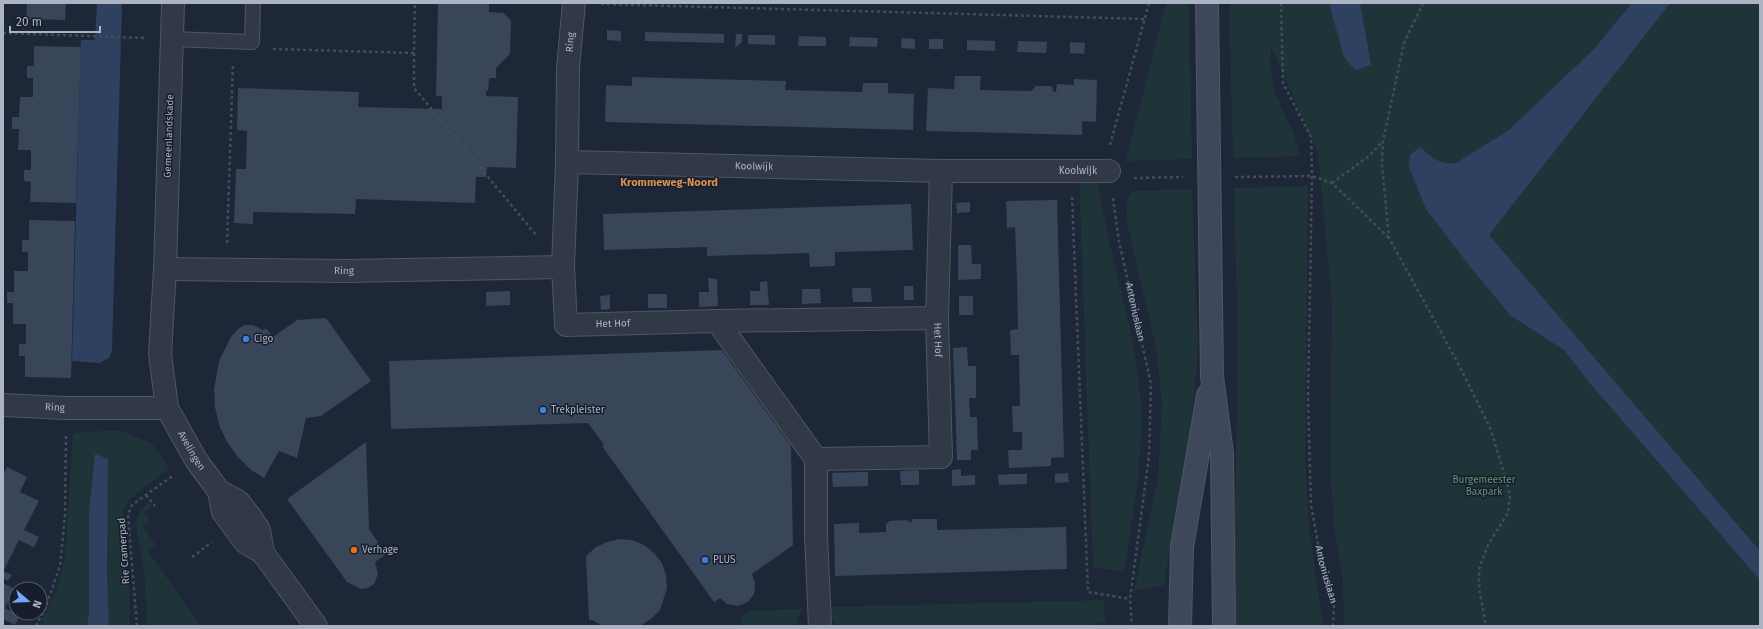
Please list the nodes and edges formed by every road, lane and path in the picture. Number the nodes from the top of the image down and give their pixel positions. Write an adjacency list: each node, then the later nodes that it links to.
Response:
1 (173, 3): 12 (street, Gemeenlandskade)
2 (253, 3): 14 (lane)
3 (415, 3): 15 (path)
4 (574, 3): 9 (path); 17 (street, Ring)
5 (1149, 3): 9 (path, Antoniuslaan)
6 (1207, 3): 31 (main road)
7 (1281, 3): 21 (path, Antoniuslaan)
8 (1422, 3): 16 (path)
9 (1144, 19): 20 (path, Antoniuslaan)
10 (3, 32): 11 (path)
11 (135, 38)
12 (172, 39): 13 (lane); 27 (street, Gemeenlandskade)
13 (233, 42): 14 (lane); 28 (path)
14 (252, 42): 15 (path)
15 (414, 53): 26 (path)
16 (1383, 141): 24 (path); 25 (path)
17 (567, 162): 19 (street, Koolwijk); 26 (street, Ring)
18 (1070, 170): 19 (street, Koolwijk); 20 (street, Koolwijk); 39 (path)
19 (941, 171): 29 (street)
20 (1109, 171): 22 (path, Koolwijk); 39 (path, Antoniuslaan)
21 (1312, 176): 23 (path); 24 (path); 47 (path, Antoniuslaan)
22 (1190, 177)
23 (1230, 177)
24 (1332, 183): 25 (path)
25 (1389, 238): 48 (path)
26 (563, 267): 28 (street, Ring); 30 (street, Het Hof)
27 (165, 268): 28 (street, Ring); 34 (street)
28 (227, 269)
29 (937, 318): 30 (street, Het Hof); 35 (street, Het Hof)
30 (717, 321): 35 (street)
31 (1212, 376): 45 (main road); 46 (main road)
32 (3, 405): 33 (street, Ring)
33 (66, 408): 34 (street, Ring); 40 (path)
34 (167, 408): 36 (street, Avelingen)
35 (816, 459): 43 (street)
36 (196, 460): 37 (path, Rie Cramerpad); 42 (street, Avelingen)
37 (146, 495): 38 (path); 41 (path, Rie Cramerpad)
38 (155, 506)
39 (1130, 599): 44 (path, Antoniuslaan)
40 (36, 626)
41 (137, 626)
42 (316, 626)
43 (820, 626)
44 (1132, 626)
45 (1180, 626)
46 (1224, 626)
47 (1332, 626)
48 (1486, 626)

